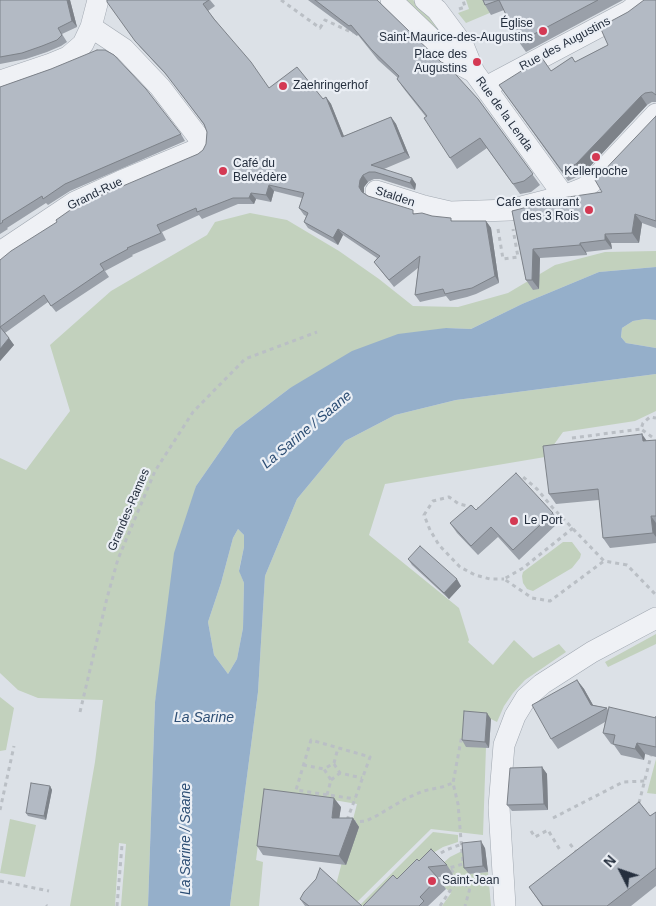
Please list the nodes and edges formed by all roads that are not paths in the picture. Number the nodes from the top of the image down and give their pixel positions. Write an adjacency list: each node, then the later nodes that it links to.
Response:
1 (98, 0): 5 (street)
2 (391, 0): 6 (street, Rue de la Lenda)
3 (425, 0): 6 (street)
4 (643, 0): 6 (street, Rue des Augustins)
5 (91, 27): 7 (street); 11 (street, Grand-Rue)
6 (480, 79): 10 (street, Rue de la Lenda)
7 (0, 81)
8 (656, 114): 10 (street, Stalden)
9 (376, 191): 10 (street, Stalden)
10 (564, 196)
11 (0, 252)
12 (656, 618): 13 (street)
13 (505, 906)

